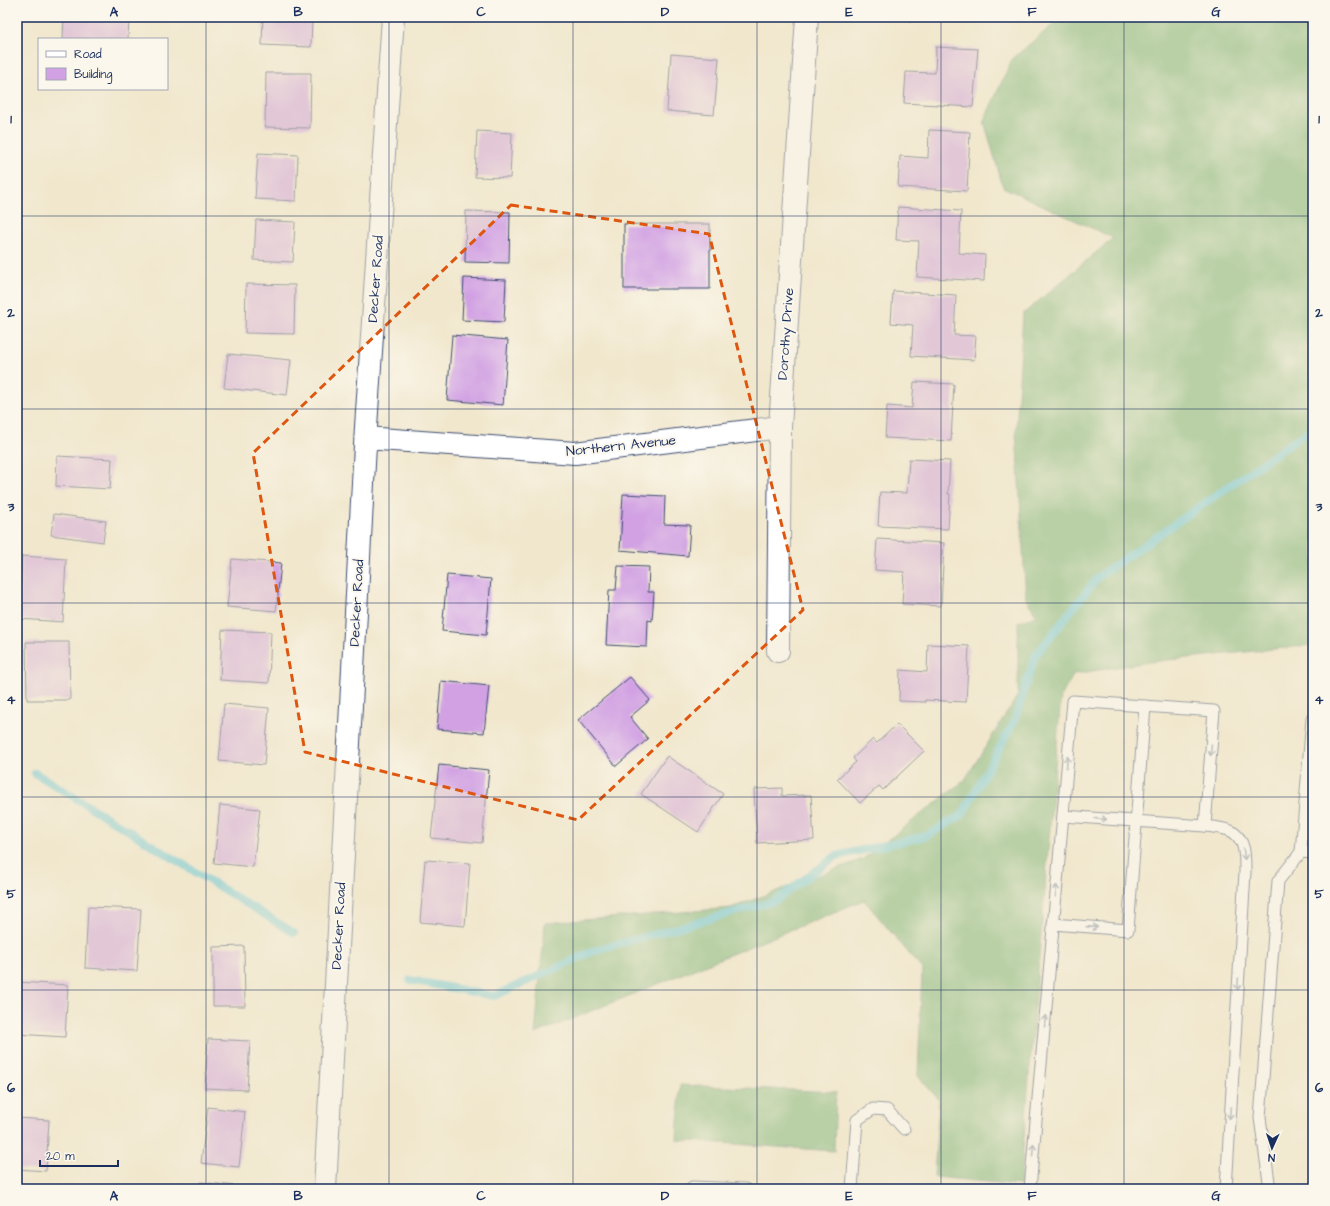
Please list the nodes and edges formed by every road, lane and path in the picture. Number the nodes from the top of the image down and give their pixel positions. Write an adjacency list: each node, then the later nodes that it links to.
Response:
1 (392, 17): 4 (street, Decker Road)
2 (806, 17): 3 (street, Dorothy Drive)
3 (780, 427): 4 (street, Northern Avenue); 5 (street, Dorothy Drive)
4 (366, 438): 15 (street, Decker Road)
5 (778, 651)
6 (1145, 706): 8 (lane, one-way to 6); 9 (lane); 10 (lane, one-way to 10)
7 (1313, 719): 11 (lane)
8 (1063, 816): 9 (lane, one-way to 9); 13 (lane, one-way to 8)
9 (1136, 821): 10 (lane); 13 (lane, one-way to 9)
10 (1205, 826): 20 (lane, one-way to 20)
11 (1301, 852): 12 (lane); 21 (lane)
12 (1313, 853)
13 (1053, 924): 19 (lane, one-way to 13)
14 (904, 1129): 18 (lane)
15 (325, 1189)
16 (692, 1189): 17 (lane)
17 (745, 1189)
18 (852, 1189)
19 (1030, 1189)
20 (1226, 1189)
21 (1270, 1189)

